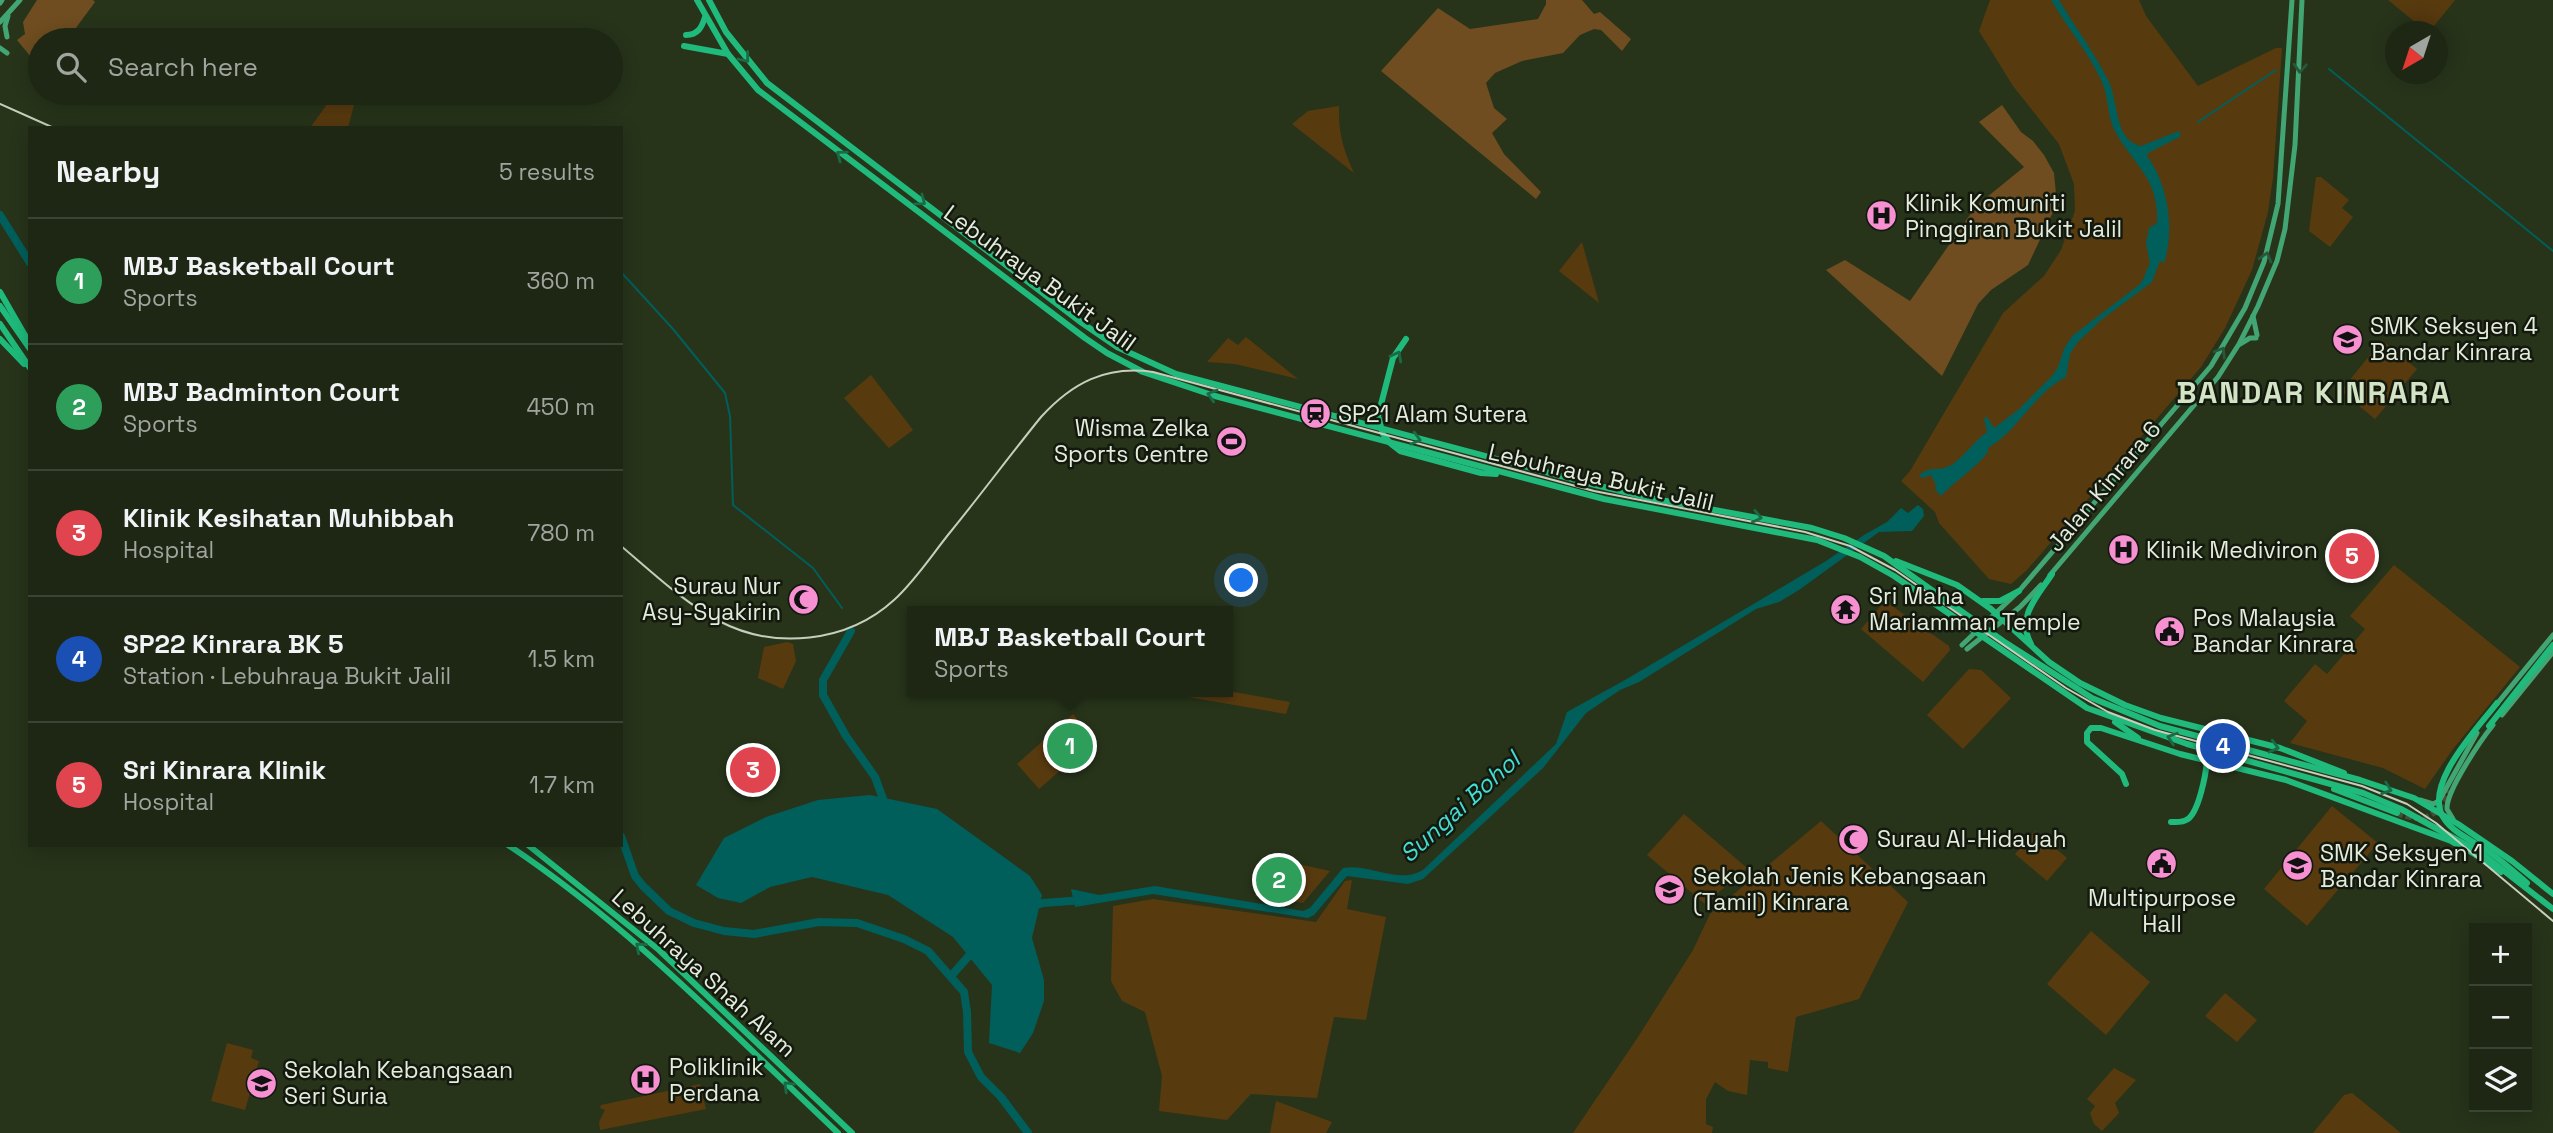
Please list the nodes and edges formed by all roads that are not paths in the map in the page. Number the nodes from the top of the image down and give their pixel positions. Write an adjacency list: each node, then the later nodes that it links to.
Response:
1 (20, 0): 6 (main road)
2 (697, 0): 7 (highway, Lebuhraya Bukit Jalil)
3 (709, 0): 30 (highway, Lebuhraya Bukit Jalil, one-way to 30)
4 (2292, 0): 10 (main road, Jalan Kinrara 6)
5 (2302, 0): 9 (main road, Jalan Kinrara 6)
6 (12, 10): 8 (main road); 12 (main road)
7 (705, 17): 11 (highway); 17 (highway, Lebuhraya Bukit Jalil)
8 (0, 22)
9 (2302, 24): 10 (main road); 13 (main road, Jalan Kinrara 6)
10 (2291, 33): 13 (main road); 32 (main road, Jalan Kinrara 6, one-way to 10)
11 (686, 35)
12 (7, 37)
13 (2301, 44): 20 (main road, Jalan Kinrara 6, one-way to 20)
14 (684, 46): 17 (highway)
15 (0, 48): 16 (main road)
16 (7, 53)
17 (728, 54): 29 (highway, Lebuhraya Bukit Jalil, one-way to 17)
18 (0, 292): 24 (highway)
19 (0, 306): 25 (highway)
20 (2253, 316): 26 (main road, Jalan Kinrara 6); 26 (main road)
21 (0, 324): 27 (highway)
22 (1406, 339): 29 (highway, one-way to 22)
23 (0, 340): 28 (highway)
24 (28, 342)
25 (28, 343)
26 (2238, 346): 31 (main road, Jalan Kinrara 6)
27 (28, 366)
28 (28, 367)
29 (1511, 475): 42 (highway, Lebuhraya Bukit Jalil)
30 (1884, 556): 33 (highway); 40 (highway, Lebuhraya Bukit Jalil)
31 (2052, 574): 35 (main road, Jalan Kinrara 6); 38 (highway)
32 (2019, 591): 33 (highway); 34 (main road, Jalan Kinrara 6)
33 (1978, 599): 34 (highway)
34 (1997, 614): 35 (highway); 35 (main road, Jalan Kinrara 6)
35 (2004, 621): 38 (highway)
36 (2553, 635): 41 (main road)
37 (2553, 645): 44 (highway)
38 (2033, 648): 43 (highway)
39 (2553, 652): 53 (main road)
40 (2103, 703): 43 (highway); 48 (highway, Lebuhraya Bukit Jalil)
41 (2497, 704): 50 (main road); 57 (highway)
42 (2099, 713): 45 (highway); 47 (highway, Lebuhraya Bukit Jalil, one-way to 42)
43 (2144, 713): 48 (highway, one-way to 48)
44 (2489, 726)
45 (2142, 741): 46 (highway); 49 (highway)
46 (2207, 760): 52 (highway); 58 (highway)
47 (2293, 774): 51 (highway); 57 (highway, Lebuhraya Bukit Jalil)
48 (2360, 780): 50 (highway, Lebuhraya Bukit Jalil, one-way to 50)
49 (2126, 784)
50 (2414, 798): 53 (highway, Lebuhraya Bukit Jalil)
51 (2397, 813)
52 (2171, 822)
53 (2467, 830): 56 (highway, Lebuhraya Bukit Jalil)
54 (512, 847): 59 (highway, Lebuhraya Shah Alam, one-way to 54)
55 (530, 847): 60 (highway, Lebuhraya Shah Alam)
56 (2553, 894)
57 (2536, 895): 58 (highway, Lebuhraya Bukit Jalil)
58 (2551, 907)
59 (838, 1133)
60 (852, 1133)

